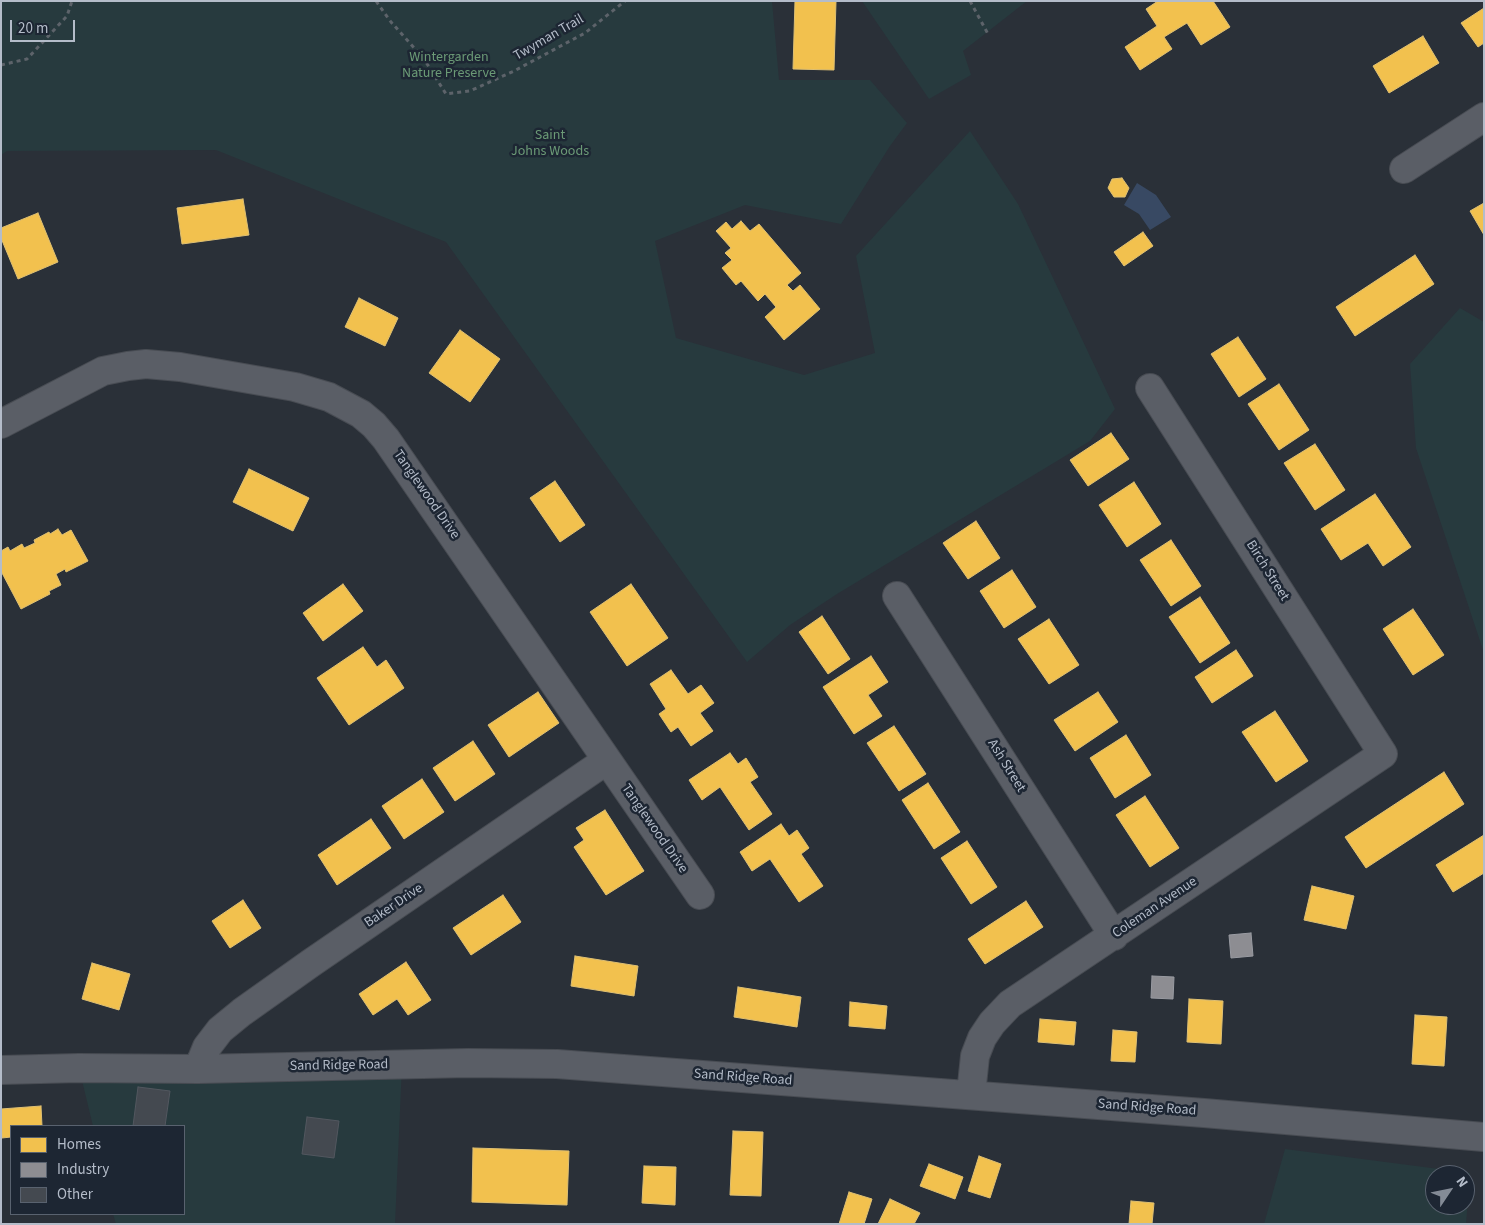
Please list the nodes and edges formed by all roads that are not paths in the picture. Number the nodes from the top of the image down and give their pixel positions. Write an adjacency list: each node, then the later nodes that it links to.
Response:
1 (1484, 117): 2 (street)
2 (1404, 169)
3 (1150, 388): 6 (street, Birch Street)
4 (1, 424): 7 (street, Tanglewood Drive)
5 (898, 596): 9 (street, Ash Street)
6 (1383, 754): 9 (street, Coleman Avenue)
7 (607, 760): 8 (street, Tanglewood Drive); 10 (street, Baker Drive)
8 (700, 895)
9 (1114, 936): 12 (street, Coleman Avenue)
10 (198, 1069): 11 (street, Sand Ridge Road); 12 (street, Sand Ridge Road)
11 (1, 1070)
12 (971, 1094): 13 (street, Sand Ridge Road)
13 (1484, 1137)

